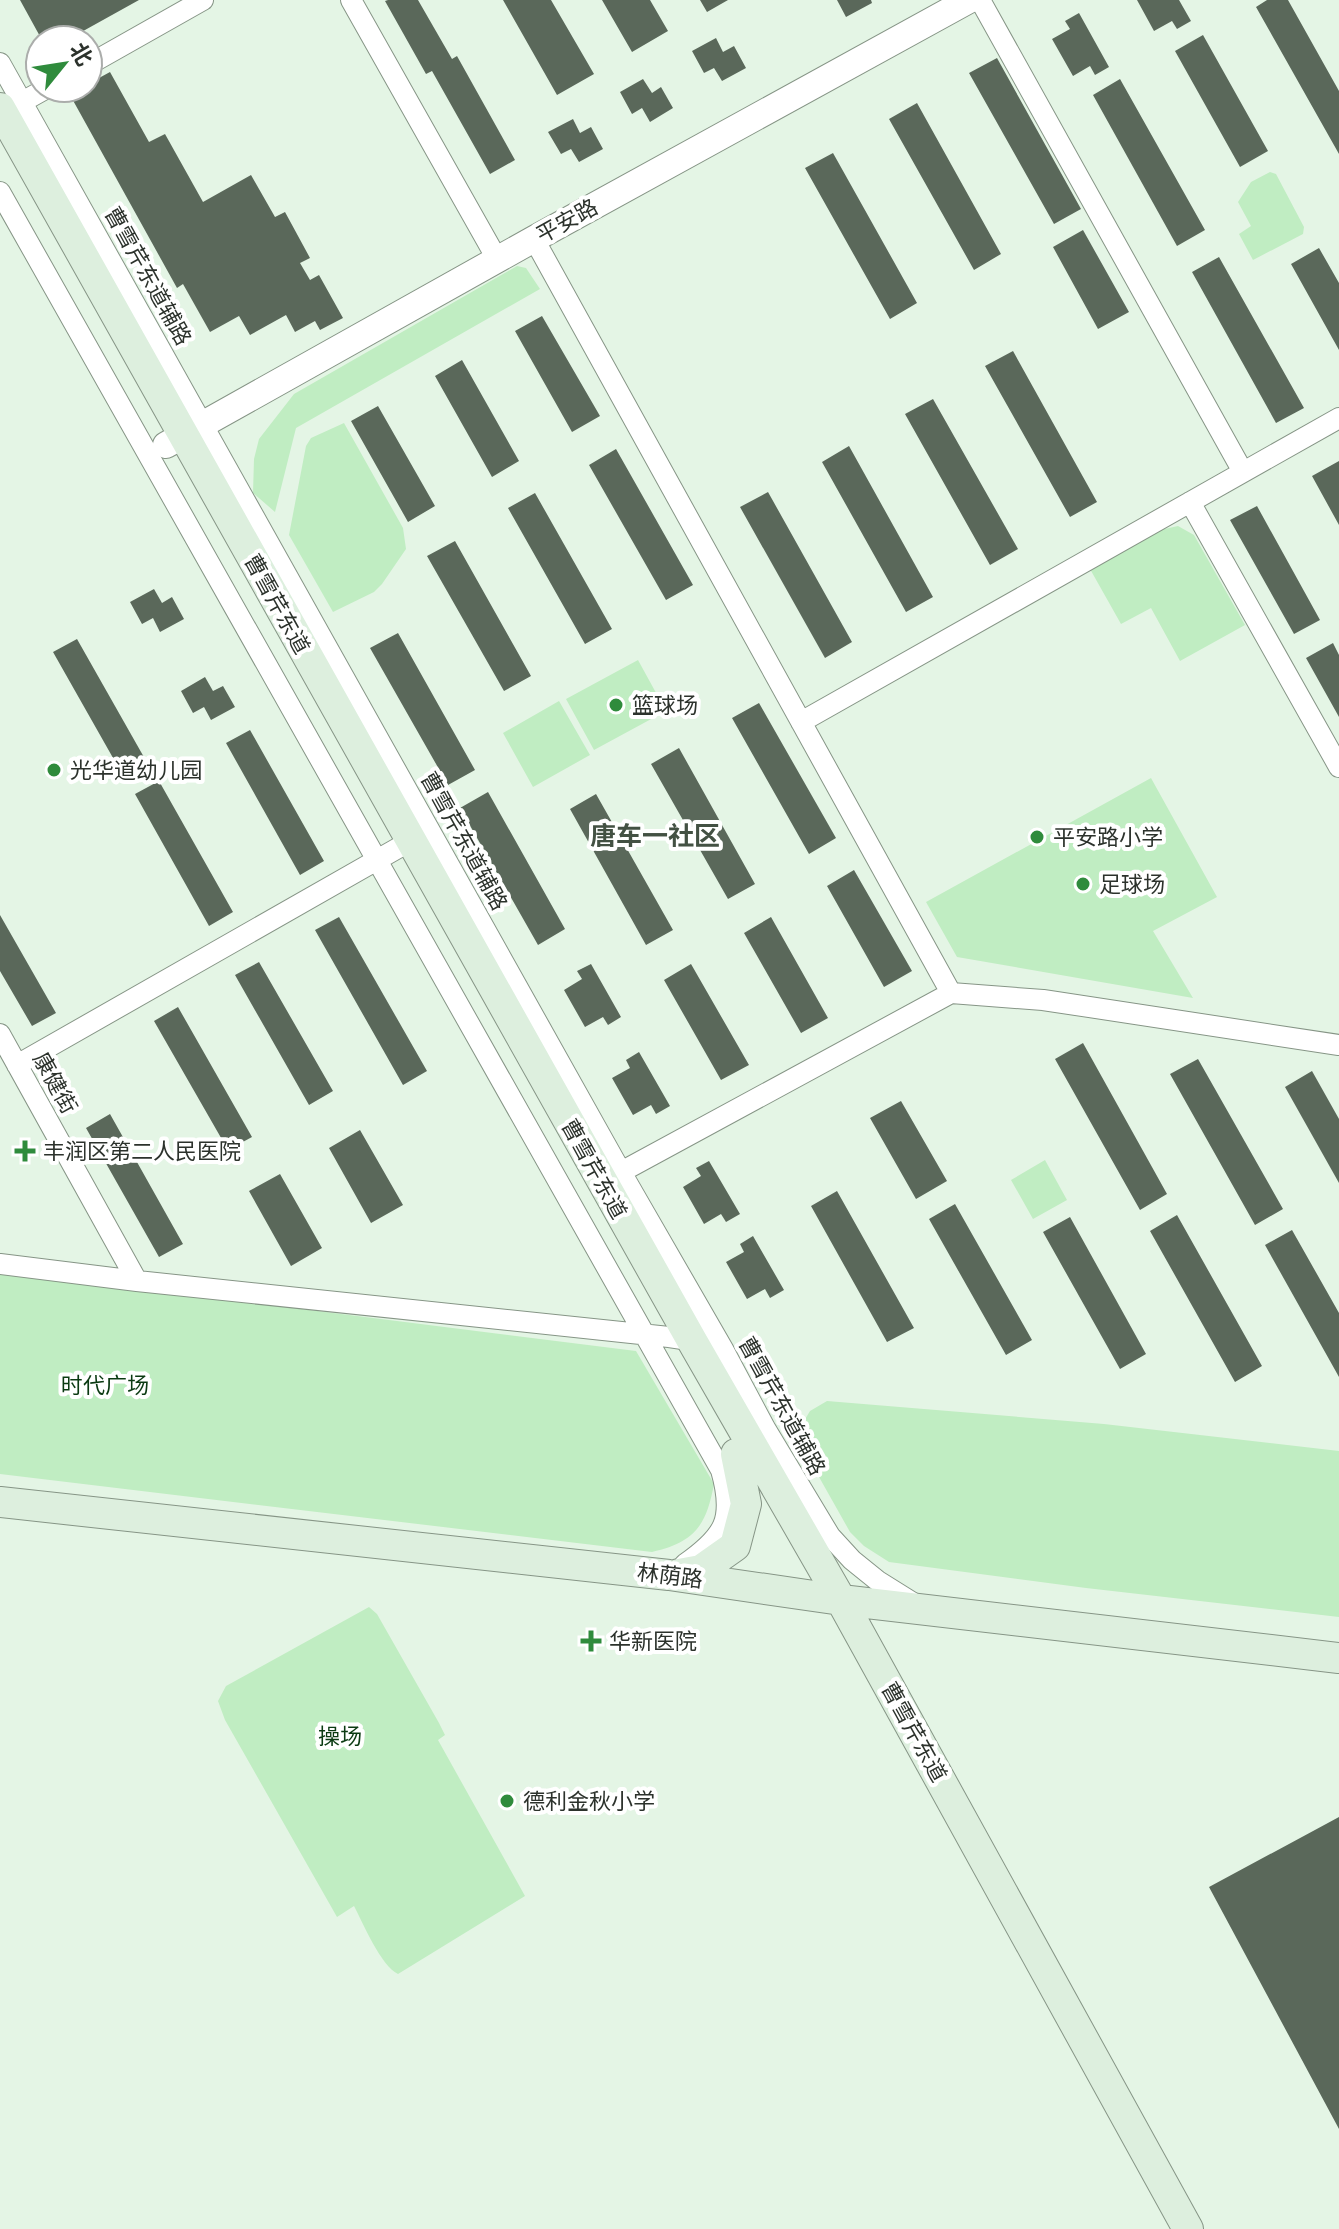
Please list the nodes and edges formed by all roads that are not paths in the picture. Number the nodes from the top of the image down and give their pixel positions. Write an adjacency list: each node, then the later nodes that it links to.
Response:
1 (203, 0): 5 (street)
2 (351, 0): 11 (street)
3 (969, 0): 10 (street, 平安路)
4 (980, 0): 14 (street)
5 (104, 56)
6 (0, 63): 7 (street)
7 (11, 105): 13 (main road, 曹雪芹东道)
8 (0, 149): 13 (main road, 曹雪芹东道)
9 (2, 200): 13 (street, 曹雪芹东道辅路)
10 (534, 239): 11 (street, 平安路); 16 (street)
11 (497, 259): 13 (street, 平安路)
12 (1339, 418): 14 (street)
13 (175, 440): 18 (main road, 曹雪芹东道); 23 (street, 曹雪芹东道辅路); 26 (main road, 曹雪芹东道)
14 (1243, 472): 15 (street)
15 (1190, 502): 16 (street); 17 (street)
16 (801, 722): 19 (street)
17 (1339, 767)
18 (386, 854): 22 (street); 26 (main road, 曹雪芹东道)
19 (951, 993): 21 (street); 23 (street)
20 (0, 1034): 22 (street, 康健街)
21 (1339, 1045)
22 (17, 1065): 25 (street, 康健街)
23 (621, 1172): 27 (street, 曹雪芹东道辅路)
24 (0, 1264): 25 (street)
25 (137, 1281): 26 (street)
26 (668, 1337): 27 (street); 28 (main road, 曹雪芹东道); 30 (street); 31 (main road, 曹雪芹东道)
27 (723, 1349): 32 (street, 曹雪芹东道辅路)
28 (736, 1454): 30 (main road); 31 (main road, 曹雪芹东道)
29 (0, 1502): 30 (main road, 林荫路)
30 (669, 1575): 31 (main road, 林荫路)
31 (829, 1599): 32 (main road, 林荫路); 34 (main road, 曹雪芹东道); 35 (main road, 曹雪芹东道)
32 (924, 1610): 33 (main road, 林荫路)
33 (1339, 1658)
34 (1165, 2229)
35 (1188, 2229)

